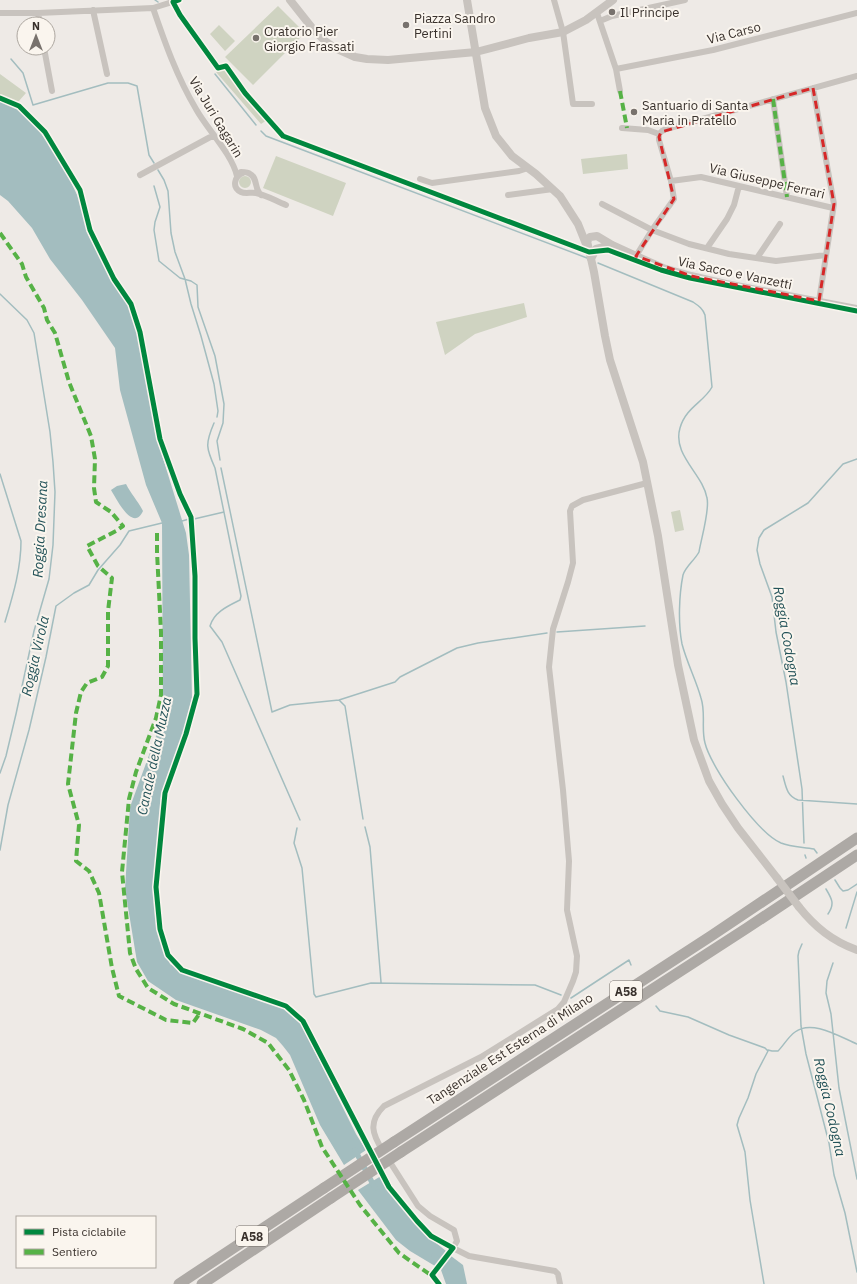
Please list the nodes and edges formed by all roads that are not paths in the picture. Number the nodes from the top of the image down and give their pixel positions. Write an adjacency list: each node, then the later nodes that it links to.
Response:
1 (290, 0): 16 (street)
2 (467, 0): 16 (street)
3 (554, 0): 15 (street)
4 (613, 0): 11 (street)
5 (685, 0): 14 (street)
6 (176, 1): 7 (street)
7 (153, 8): 8 (street); 28 (street, Via Juri Gagarin)
8 (93, 10): 10 (street); 19 (street)
9 (0, 12): 10 (street)
10 (38, 13): 13 (street)
11 (597, 13): 14 (street); 15 (street)
12 (857, 13): 18 (street, Via Carso)
13 (39, 16)
14 (600, 21): 18 (street)
15 (563, 32): 16 (street); 25 (street)
16 (476, 52): 29 (street)
17 (46, 56): 22 (street)
18 (616, 69): 23 (street)
19 (107, 74)
20 (857, 76): 21 (street)
21 (813, 88): 24 (street); 43 (street)
22 (52, 90)
23 (620, 91)
24 (773, 99): 27 (street); 40 (street)
25 (592, 104)
26 (622, 128): 27 (street)
27 (659, 134): 33 (street)
28 (214, 135): 30 (street, Via Juri Gagarin); 31 (street)
29 (528, 168): 32 (street); 36 (street)
30 (240, 174): 34 (street, Via Juri Gagarin); 37 (street, Via Juri Gagarin)
31 (140, 175)
32 (420, 179)
33 (671, 181): 35 (street, Via Giuseppe Ferrari); 46 (street)
34 (255, 185): 37 (street); 38 (street, Via Juri Gagarin)
35 (739, 186): 40 (street, Via Giuseppe Ferrari); 49 (street)
36 (553, 189): 39 (street); 44 (street)
37 (248, 193): 38 (street)
38 (261, 195): 42 (street)
39 (508, 195)
40 (787, 197): 43 (street, Via Giuseppe Ferrari)
41 (602, 204): 46 (street)
42 (286, 205)
43 (833, 208): 51 (street)
44 (578, 224): 47 (street, Via Sacco e Vanzetti); 50 (street)
45 (780, 224): 53 (street)
46 (652, 230): 49 (street); 52 (street)
47 (592, 236): 48 (street, Via Sacco e Vanzetti); 50 (street)
48 (609, 246): 50 (street); 52 (street, Via Sacco e Vanzetti)
49 (707, 248): 53 (street)
50 (590, 255): 56 (street)
51 (826, 255): 53 (street); 54 (street)
52 (636, 256): 54 (street, Via Sacco e Vanzetti)
53 (757, 258)
54 (819, 301): 55 (street, Via Sacco e Vanzetti)
55 (857, 309)
56 (647, 483): 59 (street, bridge); 62 (street)
57 (857, 838): 60 (highway, Tangenziale Est Esterna di Milano / A58, bridge)
58 (857, 855): 61 (highway, A58, bridge)
59 (857, 950)
60 (179, 1284)
61 (202, 1284)
62 (560, 1284)

